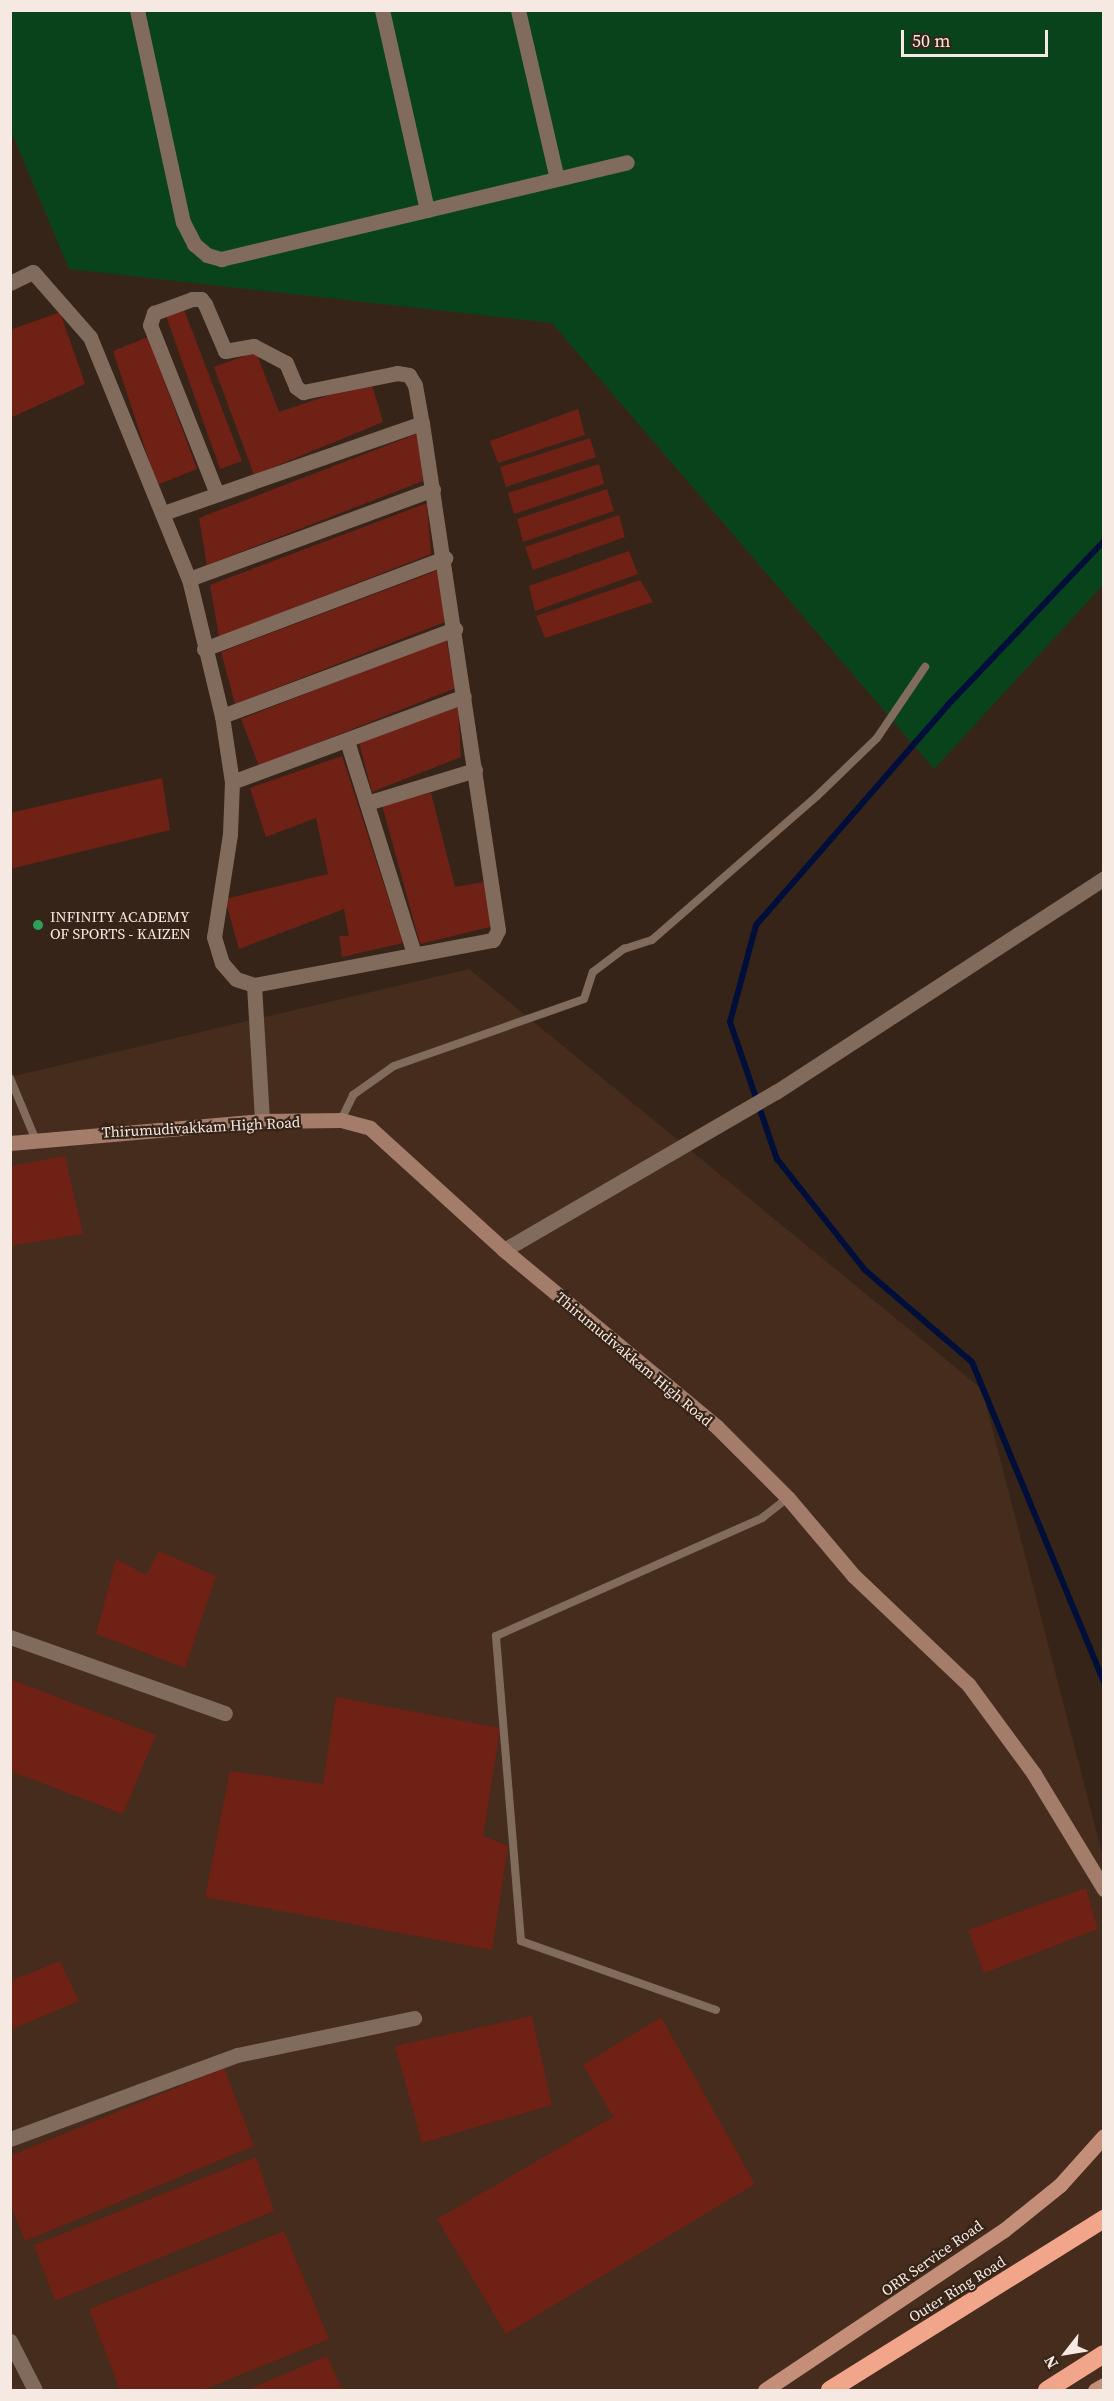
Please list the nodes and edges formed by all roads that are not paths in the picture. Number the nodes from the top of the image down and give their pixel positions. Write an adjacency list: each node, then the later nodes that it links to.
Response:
1 (137, 10): 6 (street)
2 (382, 10): 6 (street)
3 (518, 10): 5 (street)
4 (627, 162): 5 (street)
5 (557, 179): 6 (street)
6 (427, 210)
7 (10, 283): 11 (street)
8 (422, 423): 9 (street); 10 (street); 10 (street)
9 (433, 489): 12 (street); 13 (street)
10 (217, 494): 11 (street)
11 (164, 513): 13 (street)
12 (445, 558): 14 (street); 15 (street)
13 (189, 579): 15 (street)
14 (455, 629): 17 (street); 18 (street)
15 (204, 649): 18 (street)
16 (925, 667): 27 (lane)
17 (464, 696): 19 (street); 20 (street)
18 (222, 716): 21 (street)
19 (347, 741): 21 (street); 22 (street)
20 (475, 770): 22 (street); 24 (street)
21 (232, 782): 25 (street)
22 (367, 803): 24 (street)
23 (1104, 878): 31 (street)
24 (414, 954): 25 (street)
25 (254, 985): 28 (street)
26 (10, 1078): 29 (lane)
27 (341, 1120): 28 (main road, Thirumudivakkam High Road); 31 (main road, Thirumudivakkam High Road)
28 (262, 1121): 29 (main road, Thirumudivakkam High Road)
29 (35, 1138): 30 (main road, Thirumudivakkam High Road)
30 (10, 1143)
31 (504, 1250): 32 (main road, Thirumudivakkam High Road)
32 (788, 1498): 35 (main road, Thirumudivakkam High Road); 36 (lane)
33 (10, 1637): 34 (street)
34 (225, 1713)
35 (1104, 1889)
36 (716, 2010)
37 (414, 2018): 39 (street)
38 (1104, 2136): 45 (main road, ORR Service Road)
39 (10, 2139)
40 (1104, 2219): 46 (highway, Outer Ring Road)
41 (10, 2341): 44 (street)
42 (1104, 2354): 47 (highway)
43 (1104, 2385): 48 (main road)
44 (35, 2391)
45 (765, 2391)
46 (830, 2391)
47 (1047, 2391)
48 (1095, 2391)

